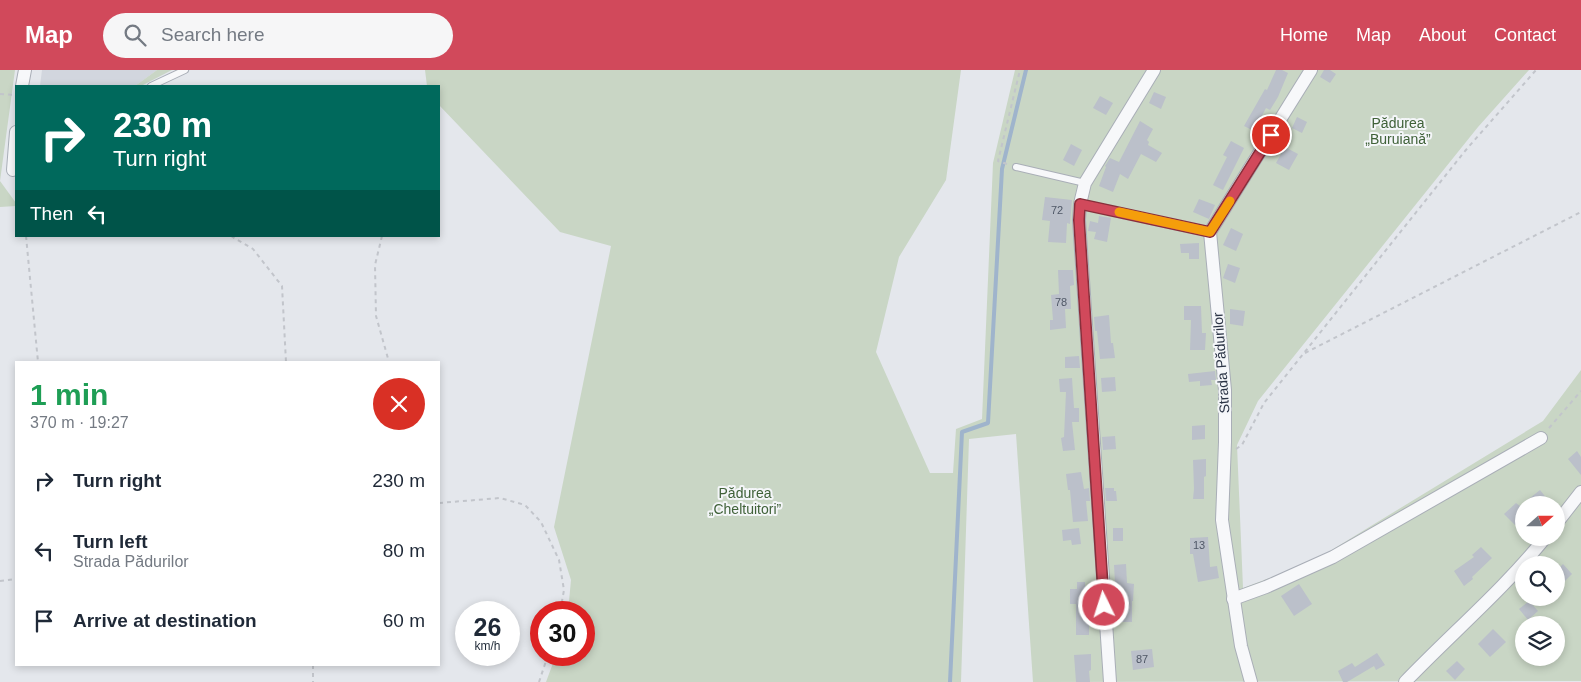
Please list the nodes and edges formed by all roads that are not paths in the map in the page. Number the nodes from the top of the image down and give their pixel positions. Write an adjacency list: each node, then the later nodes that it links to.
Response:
1 (25, 70): 5 (street)
2 (185, 70): 6 (lane)
3 (1154, 70): 10 (street)
4 (1311, 70): 12 (street)
5 (22, 85)
6 (153, 85)
7 (15, 145): 9 (street)
8 (1016, 167): 10 (lane)
9 (13, 170)
10 (1085, 183): 11 (street)
11 (1080, 204): 12 (lane); 18 (street)
12 (1210, 232): 17 (street, Strada Pădurilor)
13 (1541, 438): 17 (street)
14 (1581, 492): 15 (street)
15 (1565, 512)
16 (1538, 546): 20 (street)
17 (1233, 599): 19 (street, Strada Pădurilor)
18 (1110, 682)
19 (1251, 682)
20 (1405, 682)

